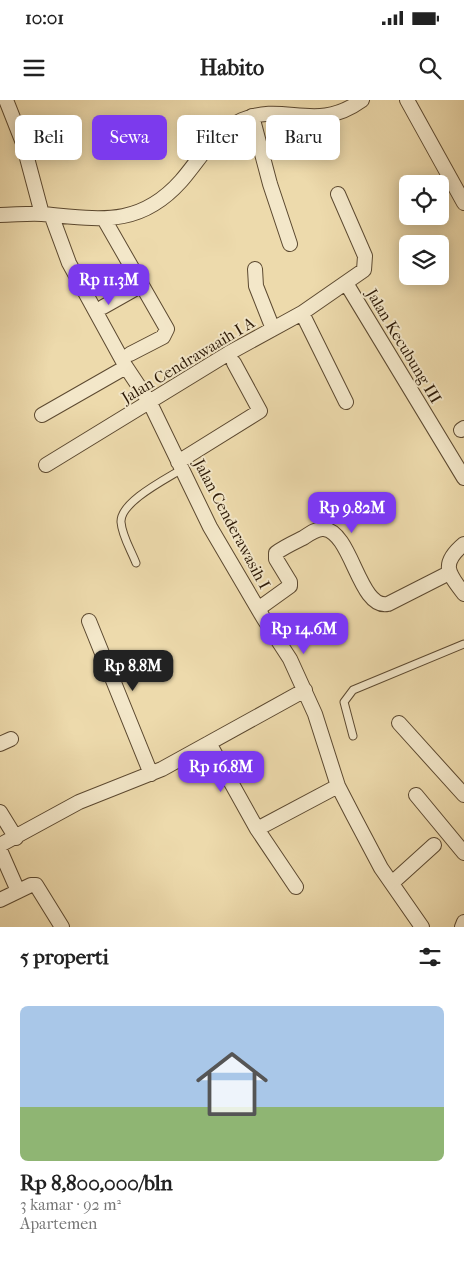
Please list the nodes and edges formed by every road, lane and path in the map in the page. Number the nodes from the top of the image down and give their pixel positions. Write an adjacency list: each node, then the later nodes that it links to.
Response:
1 (6, 100): 10 (street, Jalan Cenderawasih I)
2 (362, 100): 4 (street)
3 (407, 100): 8 (street)
4 (256, 116)
5 (256, 131): 12 (street)
6 (198, 160): 11 (street)
7 (338, 194): 14 (street, Jalan Cendrawaaih I A)
8 (464, 202)
9 (0, 215): 10 (street)
10 (47, 215): 11 (street); 19 (street, Jalan Cenderawasih I)
11 (104, 218): 15 (street)
12 (290, 244)
13 (255, 269): 18 (street)
14 (346, 284): 17 (street, Jalan Cendrawaaih I A); 26 (street, Jalan Kecubung III)
15 (142, 285): 16 (street); 19 (street)
16 (103, 307)
17 (302, 313): 18 (street, Jalan Cendrawaaih I A); 21 (street)
18 (273, 329): 22 (street, Jalan Cendrawaaih I A)
19 (128, 360): 22 (street, Jalan Cenderawasih I); 23 (street)
20 (234, 363): 25 (street)
21 (346, 402)
22 (150, 403): 24 (street, Jalan Cendrawaaih I A); 25 (street, Jalan Cenderawasih I)
23 (42, 415)
24 (46, 465)
25 (180, 466): 28 (lane); 31 (street, Jalan Cenderawasih I)
26 (464, 478)
27 (464, 544): 29 (street)
28 (136, 563)
29 (448, 570): 30 (street); 31 (street)
30 (464, 594)
31 (258, 609): 34 (street, Jalan Cenderawasih I)
32 (89, 621): 38 (street)
33 (464, 644): 36 (lane)
34 (305, 690): 37 (street); 39 (street, Jalan Cenderawasih I)
35 (399, 723): 41 (street)
36 (353, 736)
37 (209, 743): 38 (street); 43 (street)
38 (151, 774): 44 (street)
39 (338, 786): 43 (street); 49 (street, Jalan Cenderawasih I)
40 (416, 795): 48 (street)
41 (464, 795)
42 (0, 812): 44 (street)
43 (258, 829): 50 (street)
44 (16, 838): 46 (street)
45 (434, 844): 49 (street)
46 (0, 845)
47 (0, 850): 51 (street)
48 (464, 852)
49 (392, 883): 55 (street, Jalan Cenderawasih I)
50 (296, 887)
51 (18, 891): 52 (street); 54 (street)
52 (0, 900)
53 (464, 922): 56 (street)
54 (62, 927)
55 (422, 927)
56 (462, 927)

